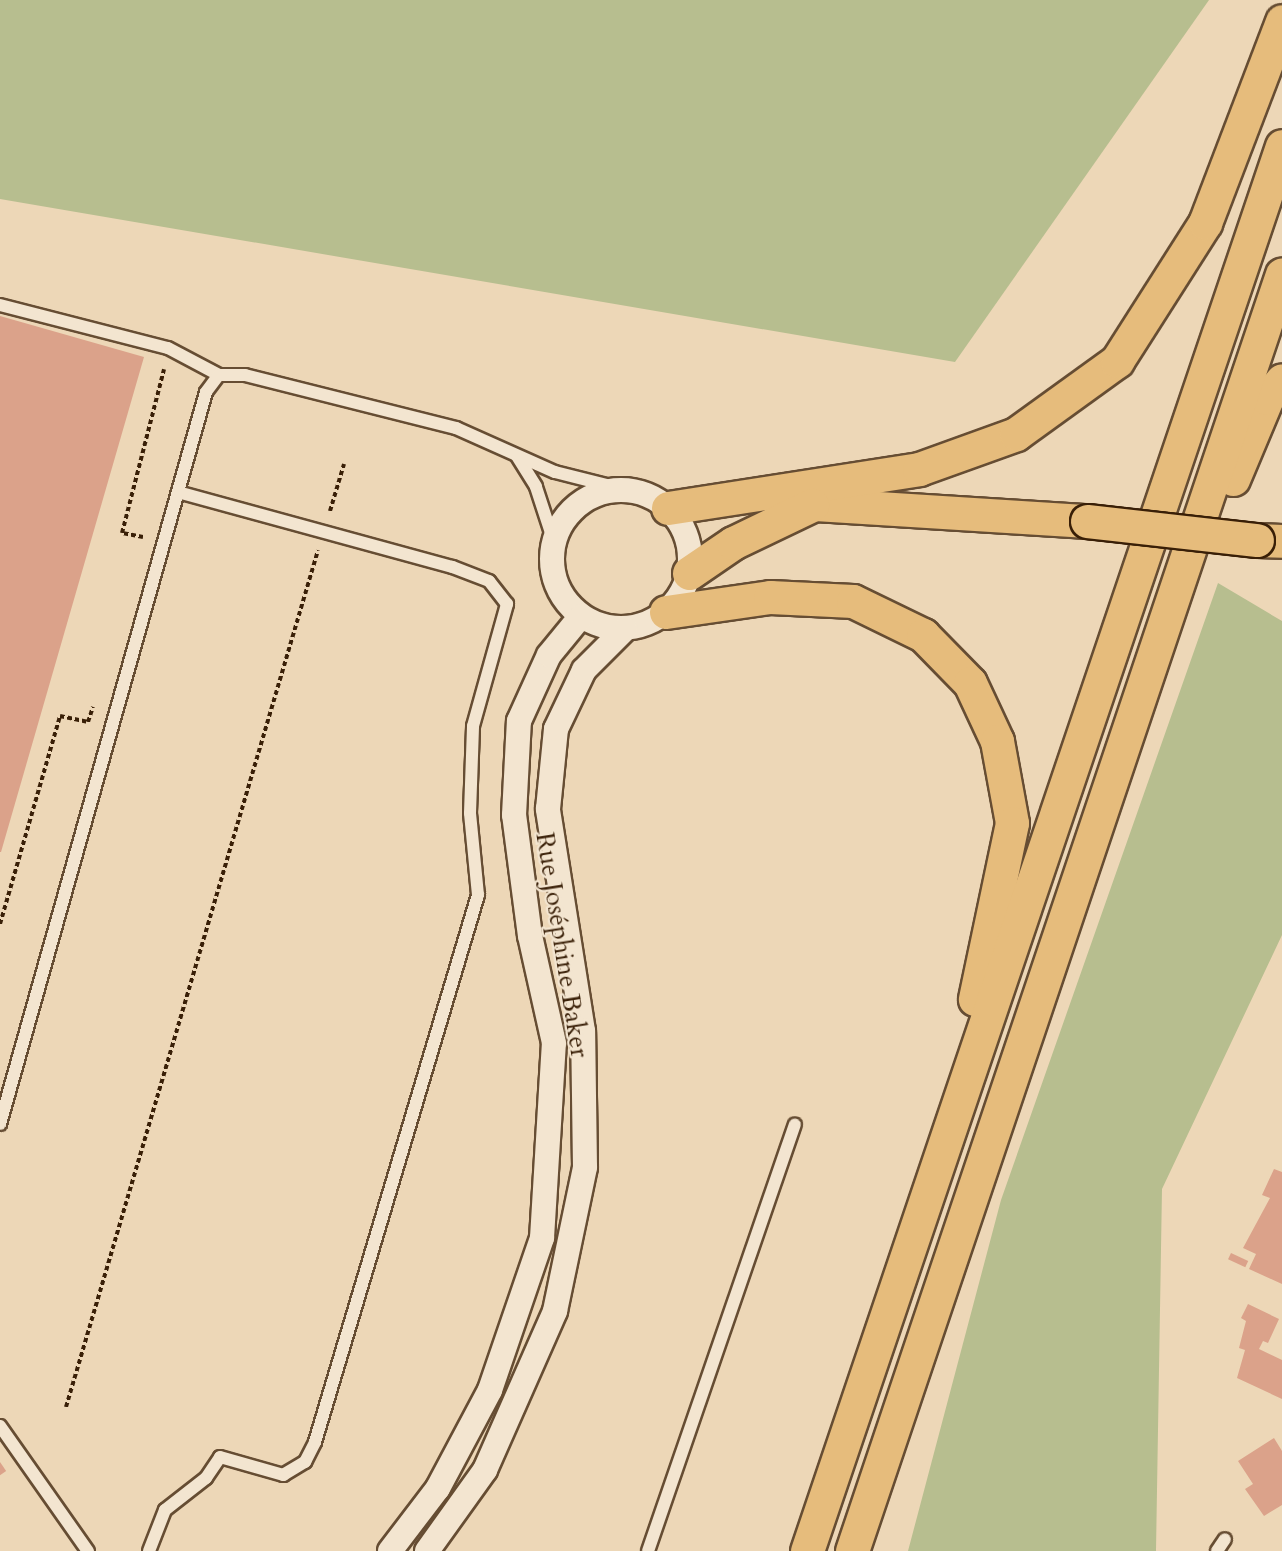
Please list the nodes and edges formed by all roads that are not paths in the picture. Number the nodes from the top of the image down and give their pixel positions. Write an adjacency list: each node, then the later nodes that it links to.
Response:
1 (1282, 21): 10 (highway)
2 (1282, 146): 20 (highway)
3 (1282, 274): 19 (highway)
4 (0, 305): 5 (lane)
5 (219, 375): 7 (lane); 9 (lane)
6 (1282, 380): 19 (highway)
7 (517, 456): 8 (lane); 14 (lane)
8 (622, 489): 12 (street); 14 (street)
9 (178, 492): 21 (lane); 26 (lane)
10 (740, 496): 11 (highway); 12 (highway)
11 (812, 505): 13 (highway, bridge); 15 (highway)
12 (668, 508): 15 (street)
13 (1270, 540)
14 (554, 542): 17 (street)
15 (689, 573): 16 (street)
16 (666, 612): 18 (street); 20 (highway)
17 (581, 616): 18 (street); 27 (street, Rue Joséphine Baker)
18 (625, 628): 28 (street, Rue Joséphine Baker)
19 (1117, 758): 31 (highway)
20 (966, 1084): 30 (highway)
21 (0, 1124)
22 (795, 1125): 29 (lane)
23 (0, 1426): 25 (lane)
24 (1224, 1539): 32 (lane)
25 (88, 1551)
26 (149, 1551)
27 (390, 1551)
28 (427, 1551)
29 (648, 1551)
30 (807, 1551)
31 (852, 1551)
32 (1217, 1551)

